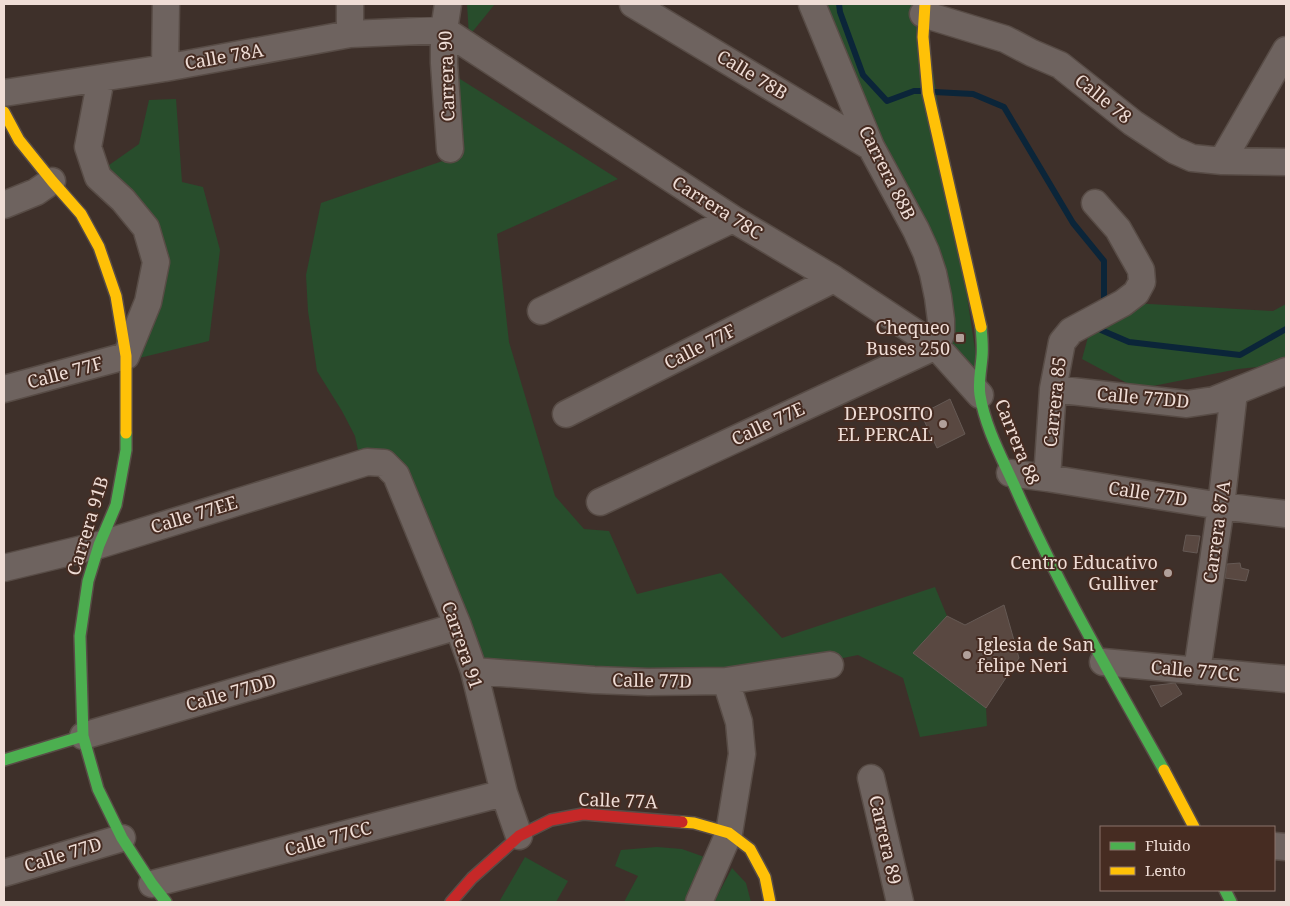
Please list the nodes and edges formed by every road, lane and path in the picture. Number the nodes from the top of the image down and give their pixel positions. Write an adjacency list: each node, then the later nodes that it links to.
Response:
1 (166, 4): 10 (street)
2 (350, 4): 8 (street)
3 (448, 4): 7 (street, Carrera 90)
4 (633, 4): 14 (street, Calle 78B)
5 (812, 4): 14 (street, Carrera 88B)
6 (924, 9): 16 (street, Calle 78); 30 (street, Carrera 88)
7 (444, 30): 8 (street, Calle 78A); 15 (street, Carrera 90); 21 (street, Carrera 78C)
8 (350, 34): 10 (street, Calle 78A)
9 (1286, 50): 16 (street)
10 (165, 68): 11 (street, Calle 78A)
11 (101, 78): 12 (street, Calle 78A); 25 (street)
12 (4, 93)
13 (4, 112): 18 (street, Carrera 91B)
14 (870, 147): 24 (street, Carrera 88B)
15 (450, 149)
16 (1222, 162): 17 (street, Calle 78)
17 (1286, 162)
18 (52, 182): 20 (street); 25 (street, Carrera 91B)
19 (1095, 203): 28 (street, Carrera 85)
20 (4, 205)
21 (733, 219): 22 (street, Carrera 78C); 23 (street)
22 (834, 279): 24 (street, Carrera 78C); 31 (street, Calle 77F)
23 (541, 312)
24 (936, 346): 30 (street, Carrera 78C); 35 (street, Calle 77E)
25 (126, 356): 27 (street, Calle 77F); 38 (street, Carrera 91B)
26 (1286, 371): 29 (street, Calle 77DD)
27 (4, 389)
28 (1054, 389): 29 (street, Calle 77DD); 34 (street, Carrera 85)
29 (1234, 392): 36 (street, Carrera 87A)
30 (980, 396): 33 (street, Carrera 88)
31 (566, 414)
32 (384, 463): 38 (street, Calle 77EE); 40 (street, Carrera 91)
33 (1010, 473): 34 (street, Calle 77D); 41 (street, Carrera 88)
34 (1047, 478): 36 (street, Calle 77D)
35 (600, 502)
36 (1221, 506): 37 (street, Calle 77D); 44 (street, Carrera 87A)
37 (1286, 514)
38 (100, 545): 39 (street, Calle 77EE); 47 (street, Carrera 91B)
39 (4, 568)
40 (458, 626): 43 (street, Carrera 91); 47 (street, Calle 77DD)
41 (1103, 662): 44 (street, Calle 77CC); 51 (street, Carrera 88)
42 (830, 665): 46 (street, Calle 77D)
43 (474, 671): 46 (street, Calle 77D); 50 (street, Carrera 91)
44 (1197, 672): 45 (street, Calle 77CC)
45 (1286, 679)
46 (726, 681): 52 (street)
47 (83, 736): 48 (street, Calle 77DD); 54 (street, Carrera 91B)
48 (4, 760)
49 (871, 778): 60 (street, Carrera 89)
50 (504, 793): 53 (street, Carrera 91); 56 (street, Calle 77CC)
51 (1194, 826)
52 (729, 834): 53 (street, Calle 77A); 58 (street); 59 (street, Calle 77A)
53 (519, 836): 57 (street, Calle 77A)
54 (122, 838): 55 (street, Calle 77D); 56 (street, Carrera 91B)
55 (4, 873)
56 (159, 893)
57 (450, 902)
58 (699, 902)
59 (770, 902)
60 (900, 902)

